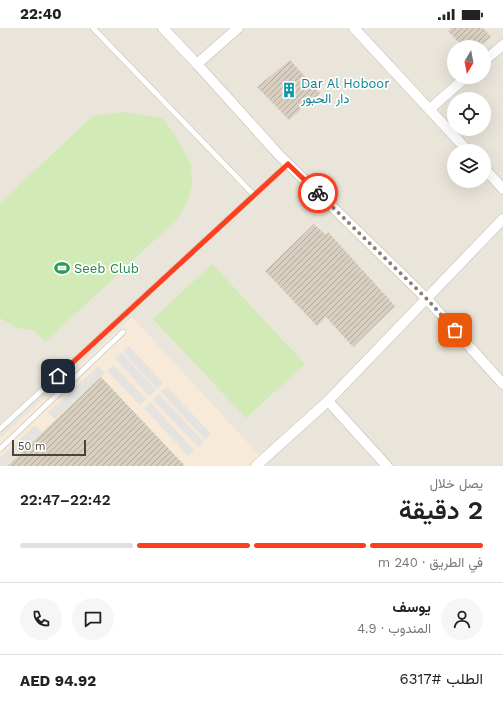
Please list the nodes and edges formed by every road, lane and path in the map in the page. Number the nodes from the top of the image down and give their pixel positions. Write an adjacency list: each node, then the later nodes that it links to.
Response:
1 (93, 28): 14 (lane)
2 (163, 28): 7 (street)
3 (238, 28): 7 (street)
4 (354, 28): 9 (street)
5 (503, 44): 6 (street)
6 (491, 55)
7 (197, 64): 11 (street)
8 (458, 84): 9 (street)
9 (430, 109): 10 (street)
10 (462, 144)
11 (288, 164): 14 (lane); 16 (street)
12 (491, 176): 13 (street)
13 (503, 189)
14 (254, 195): 20 (lane)
15 (503, 219): 16 (street)
16 (426, 298): 18 (street); 19 (street)
17 (123, 332): 21 (lane)
18 (503, 384)
19 (328, 401): 22 (street); 23 (street)
20 (0, 429)
21 (0, 449)
22 (256, 466)
23 (387, 466)

